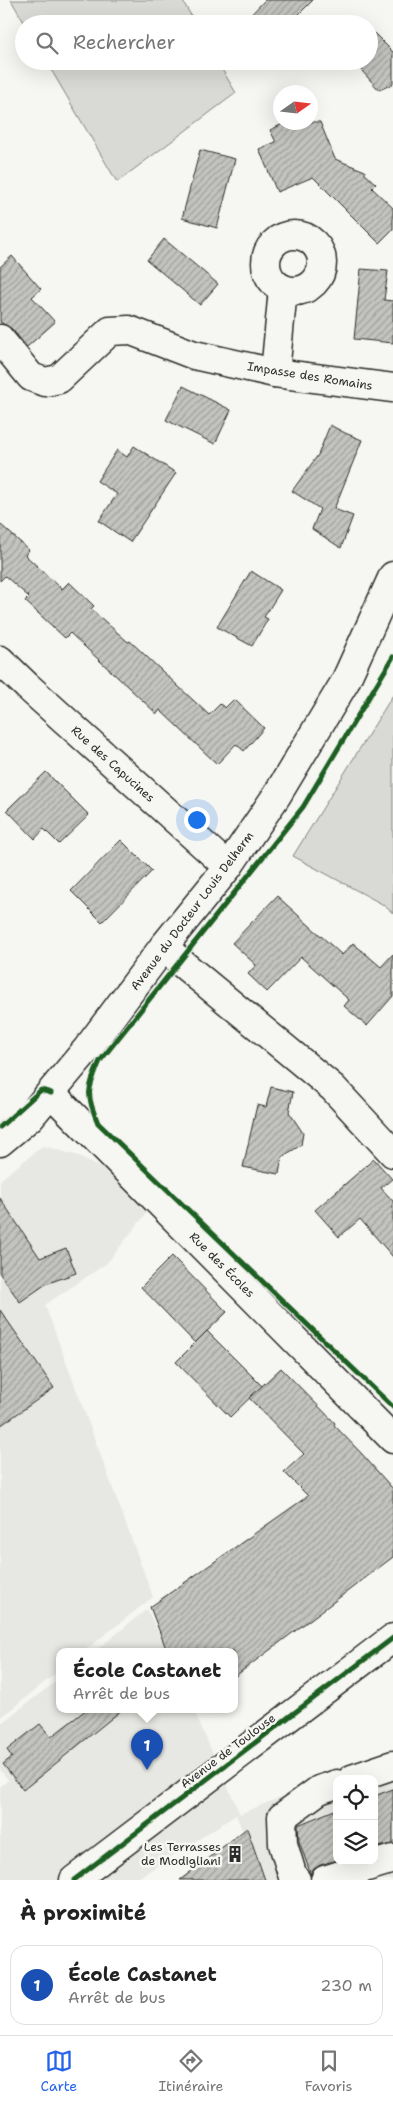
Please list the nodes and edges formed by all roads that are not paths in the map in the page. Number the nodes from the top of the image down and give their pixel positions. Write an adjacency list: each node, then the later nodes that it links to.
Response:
1 (283, 288): 3 (street)
2 (0, 339): 3 (street, Impasse des Romains)
3 (275, 373): 4 (street, Impasse des Romains)
4 (393, 388)
5 (393, 576): 7 (street, Avenue du Docteur Louis Delherm)
6 (0, 660): 7 (street, Rue des Capucines)
7 (228, 867): 8 (street, Avenue du Docteur Louis Delherm)
8 (164, 946): 9 (street, Avenue du Docteur Louis Delherm); 11 (street)
9 (51, 1092): 10 (street, Avenue du Docteur Louis Delherm); 12 (street, Rue des Écoles)
10 (0, 1142)
11 (393, 1154)
12 (390, 1429)
13 (393, 1638): 18 (street, Avenue de Toulouse)
14 (393, 1765): 15 (street)
15 (364, 1775)
16 (333, 1785): 19 (street)
17 (393, 1859): 20 (street)
18 (74, 1880)
19 (296, 1880)
20 (325, 1880)

